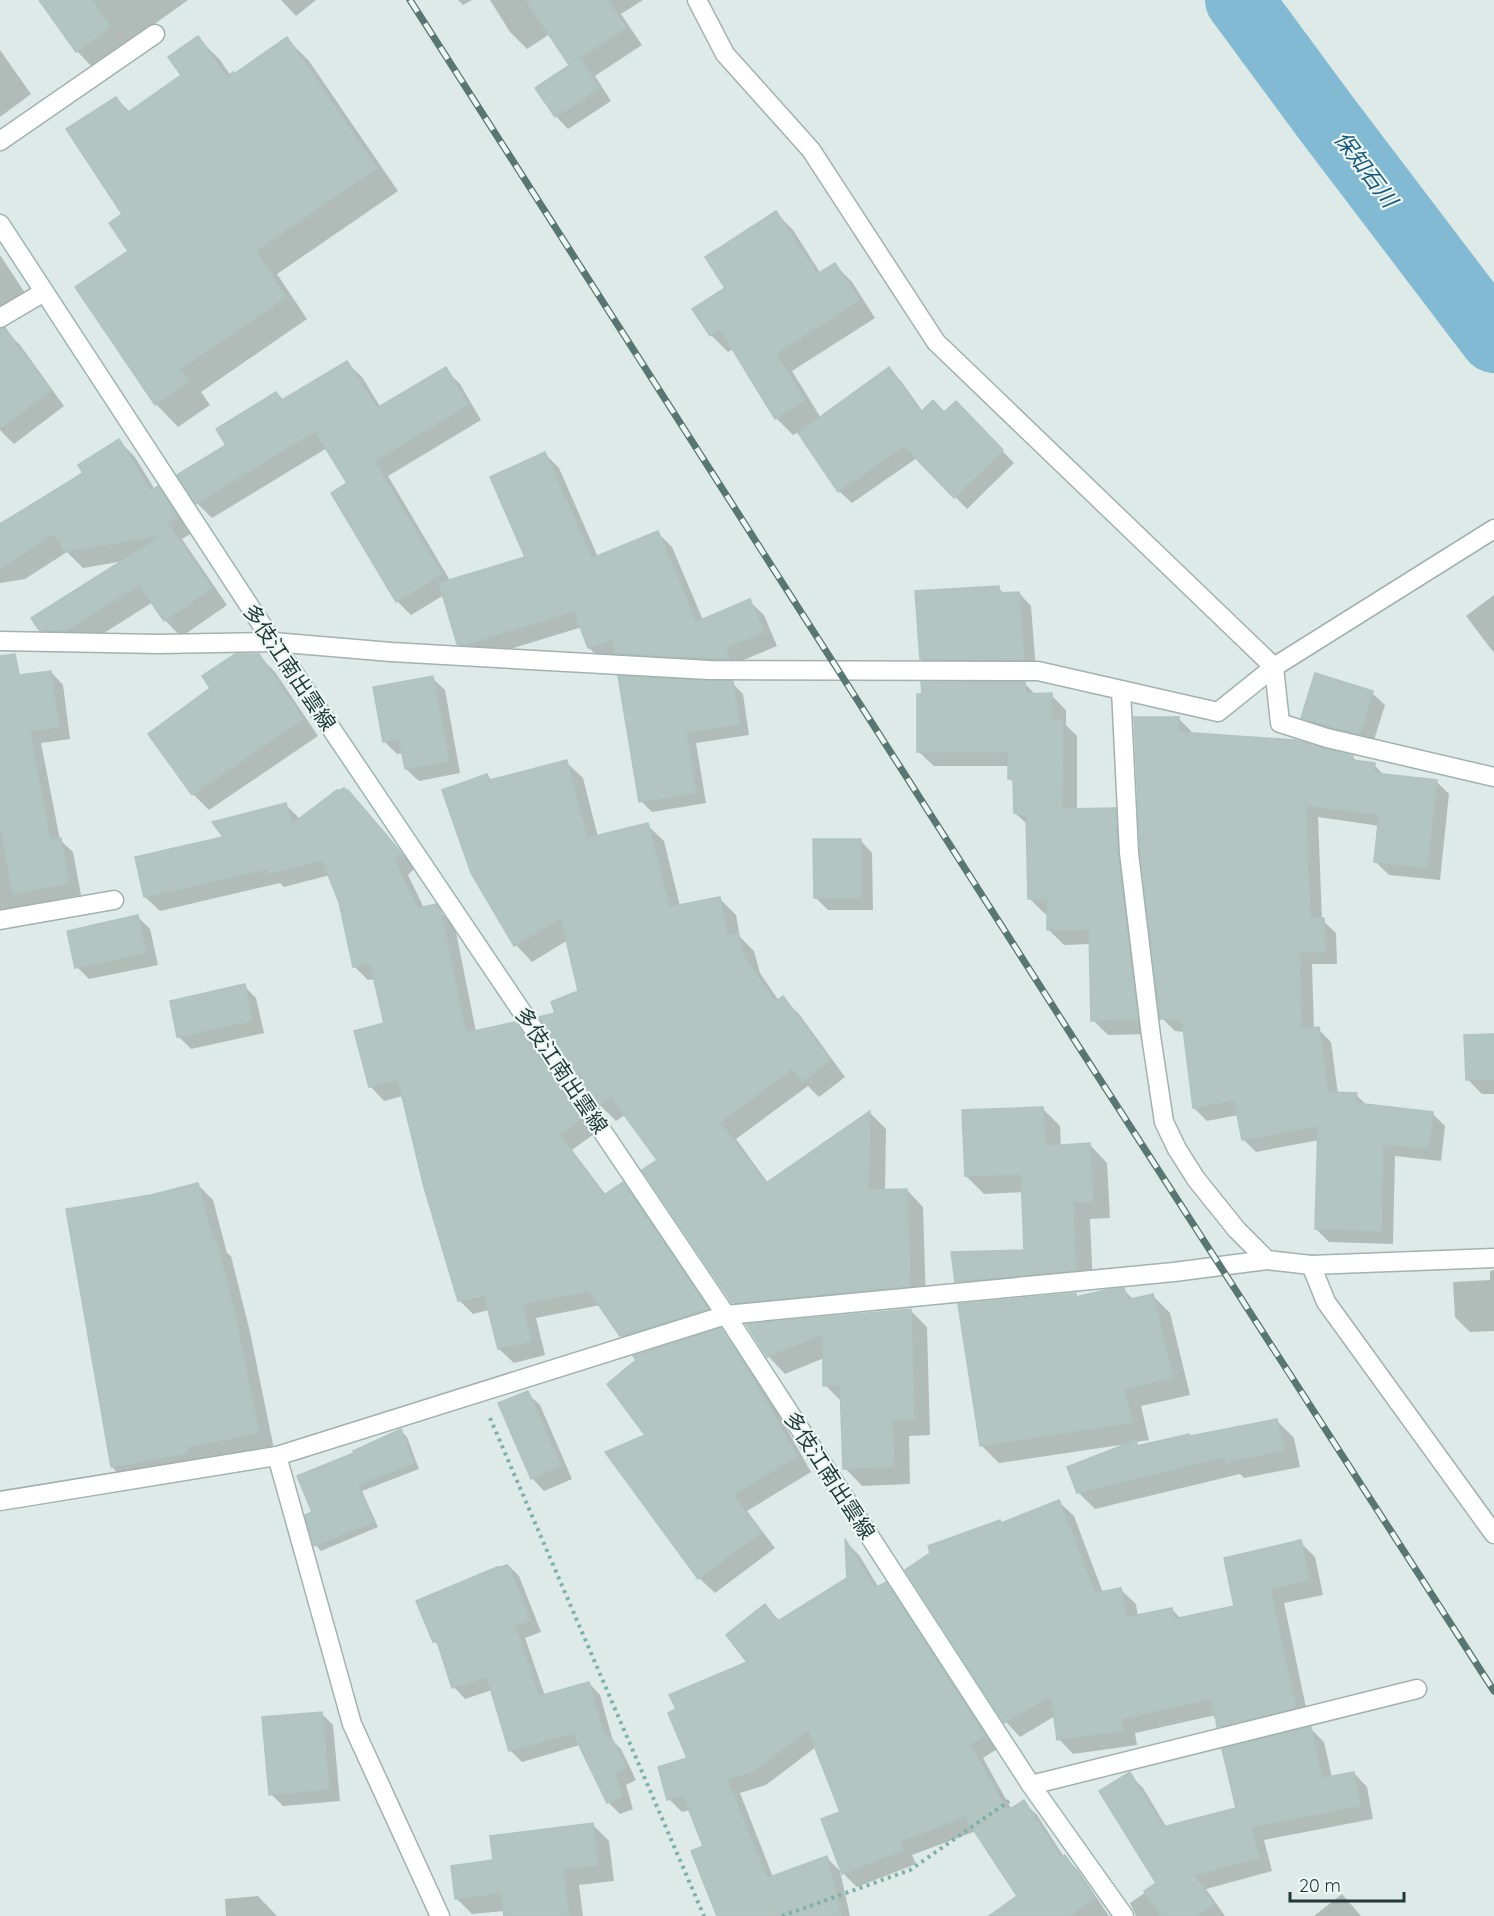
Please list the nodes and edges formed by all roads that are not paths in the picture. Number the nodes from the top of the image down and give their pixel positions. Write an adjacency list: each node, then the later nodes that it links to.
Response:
1 (697, 0): 10 (street)
2 (156, 34): 3 (street)
3 (0, 141)
4 (0, 224): 5 (street, 多伎江南出雲線)
5 (44, 292): 6 (street); 9 (street, 多伎江南出雲線)
6 (0, 318)
7 (1494, 529): 10 (street)
8 (0, 640): 9 (street)
9 (273, 642): 11 (street); 18 (street, 多伎江南出雲線)
10 (1274, 667): 11 (street); 12 (street)
11 (1121, 690): 16 (street)
12 (1494, 777)
13 (114, 900): 14 (street)
14 (0, 920)
15 (1494, 1258): 17 (street)
16 (1267, 1260): 17 (street); 18 (street)
17 (1311, 1266): 21 (street)
18 (726, 1315): 19 (street); 23 (street, 多伎江南出雲線)
19 (277, 1456): 20 (street); 24 (street)
20 (0, 1501)
21 (1494, 1534)
22 (1417, 1689): 23 (street)
23 (1032, 1785): 25 (street, 多伎江南出雲線)
24 (440, 1916)
25 (1124, 1916)

